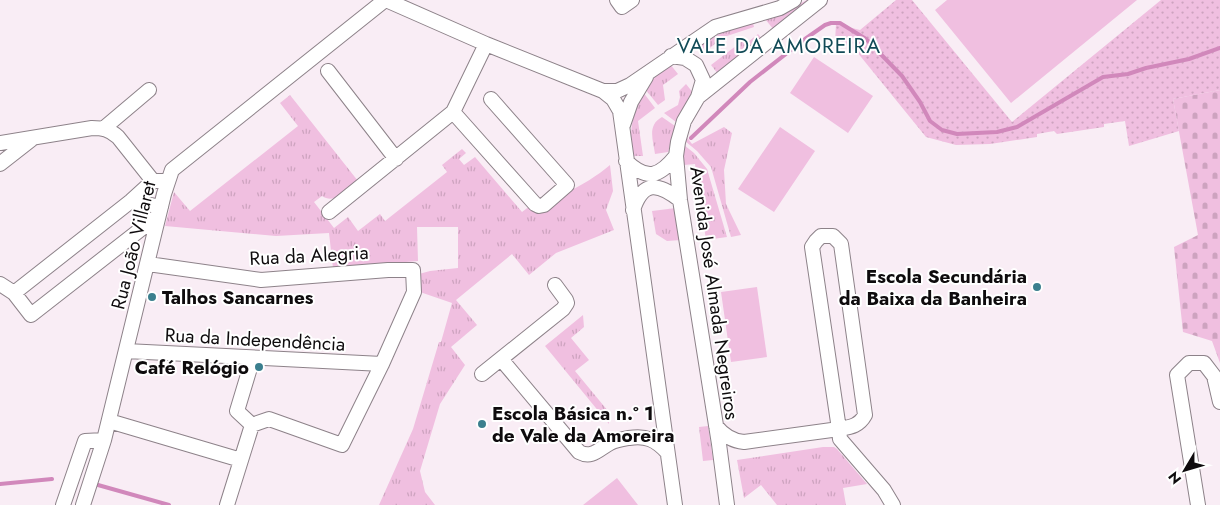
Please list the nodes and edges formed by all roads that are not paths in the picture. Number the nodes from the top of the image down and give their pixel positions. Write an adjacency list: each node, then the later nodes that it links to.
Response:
1 (386, 0): 6 (street, Rua João Villaret); 24 (street, Rua João Villaret)
2 (617, 0): 3 (street)
3 (632, 0)
4 (794, 0): 7 (street)
5 (820, 0): 12 (street, Avenida José Almada Negreiros)
6 (486, 44): 11 (street, Rua João Villaret); 14 (street)
7 (671, 56): 9 (street); 12 (street)
8 (328, 71): 20 (street)
9 (649, 72): 11 (street); 15 (street)
10 (149, 90): 16 (street)
11 (603, 91): 15 (street)
12 (698, 97): 19 (street, Avenida José Almada Negreiros)
13 (491, 99): 14 (street)
14 (453, 112): 20 (street)
15 (623, 126): 21 (street)
16 (104, 128): 17 (street); 23 (street)
17 (32, 138): 18 (street); 22 (street)
18 (0, 143)
19 (676, 156): 21 (street); 25 (street, Avenida José Almada Negreiros)
20 (396, 158): 29 (street)
21 (626, 161): 27 (street)
22 (0, 164)
23 (153, 181): 24 (street); 26 (street)
24 (167, 181): 28 (street, Rua João Villaret)
25 (680, 200): 27 (street); 44 (street, Avenida José Almada Negreiros)
26 (131, 201): 28 (street); 34 (street)
27 (632, 210): 41 (street)
28 (160, 211): 30 (street); 31 (street, Rua João Villaret)
29 (329, 212)
30 (129, 238): 31 (street); 34 (street)
31 (149, 258): 35 (street, Rua João Villaret); 38 (street, Rua da Alegria)
32 (0, 284): 34 (street)
33 (555, 285): 37 (street)
34 (14, 293)
35 (126, 351): 36 (street, Rua da Independência); 42 (street, Rua João Villaret)
36 (254, 358): 38 (street, Rua da Independência); 43 (street)
37 (501, 359): 39 (street); 46 (street)
38 (382, 364): 43 (street)
39 (482, 374)
40 (1220, 402): 58 (street)
41 (661, 410): 46 (street); 49 (street)
42 (109, 421): 47 (street, Rua João Villaret); 50 (street)
43 (252, 425): 50 (street)
44 (716, 426): 48 (street); 51 (street, Avenida José Almada Negreiros)
45 (839, 429): 45 (street); 48 (street); 57 (street)
46 (639, 436): 49 (street)
47 (104, 440): 52 (street); 53 (street, Rua João Villaret)
48 (744, 442): 51 (street)
49 (667, 452): 55 (street)
50 (241, 460): 54 (street)
51 (722, 470): 56 (street, Avenida José Almada Negreiros)
52 (63, 505)
53 (83, 505)
54 (227, 505)
55 (675, 505)
56 (726, 505)
57 (893, 505)
58 (1198, 505)

